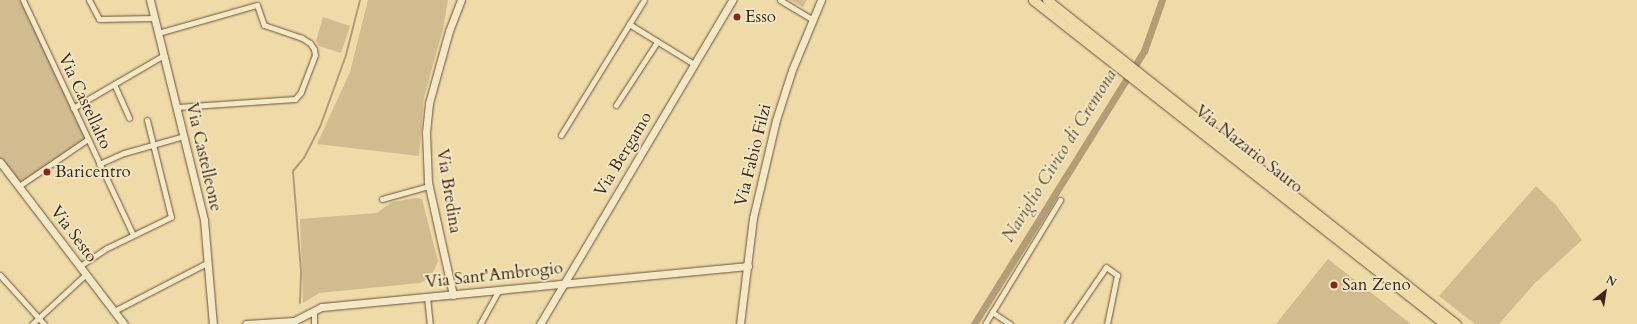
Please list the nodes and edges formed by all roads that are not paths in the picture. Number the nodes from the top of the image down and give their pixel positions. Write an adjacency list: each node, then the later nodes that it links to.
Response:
1 (23, 0): 24 (street, Via Castellalto)
2 (89, 0): 13 (street)
3 (150, 0): 13 (street, Via Castelleone)
4 (461, 0): 34 (street, Via Bredina)
5 (644, 0): 15 (street)
6 (732, 0): 19 (street, Via Bergamo)
7 (780, 0): 14 (street)
8 (821, 0): 14 (street, Via Fabio Filzi)
9 (1028, 0): 12 (highway)
10 (1033, 0): 12 (highway, Via Nazario Sauro)
11 (1046, 0): 20 (highway, Via Nazario Sauro)
12 (1055, 17): 20 (highway, Via Nazario Sauro)
13 (154, 18): 16 (street, Via Castelleone)
14 (813, 20): 40 (street, Via Fabio Filzi)
15 (629, 24): 17 (street); 27 (street)
16 (158, 33): 18 (street, Via Castelleone); 23 (street)
17 (657, 42): 19 (street); 22 (street)
18 (164, 55): 21 (street); 23 (street, Via Castelleone)
19 (694, 64): 43 (street, Via Bergamo)
20 (1125, 67): 51 (highway, Via Nazario Sauro); 66 (highway, Via Nazario Sauro)
21 (114, 84): 24 (street); 25 (street)
22 (616, 105)
23 (177, 107): 28 (street, Via Castelleone)
24 (73, 108): 29 (street, Via Castellalto)
25 (128, 118)
26 (147, 120): 30 (street)
27 (561, 135)
28 (184, 136): 30 (street); 38 (street, Via Castelleone)
29 (88, 139): 31 (street, Via Castellalto); 33 (street)
30 (153, 144): 31 (street); 37 (street)
31 (100, 164): 37 (street, Via Castellalto)
32 (1, 167): 33 (street, Via Sesto)
33 (19, 186): 39 (street, Via Sesto)
34 (429, 186): 35 (street); 45 (street, Via Bredina)
35 (382, 199)
36 (1060, 200): 49 (street)
37 (133, 235): 39 (street)
38 (207, 263): 48 (street); 55 (street, Via Castelleone)
39 (80, 266): 42 (street, Via Sesto)
40 (748, 266): 43 (street, Via Sant'Ambrogio); 61 (street, Via Fabio Filzi)
41 (0, 275): 50 (street)
42 (86, 275): 48 (street, Via Sesto); 50 (street)
43 (564, 283): 44 (street, Via Sant'Ambrogio); 60 (street, Via Bergamo)
44 (499, 290): 45 (street, Via Sant'Ambrogio); 59 (street)
45 (453, 295): 46 (street, Via Sant'Ambrogio)
46 (427, 297): 47 (street, Via Sant'Ambrogio); 58 (street)
47 (314, 311): 56 (street, Via Sant'Ambrogio); 57 (street)
48 (114, 312): 54 (street, Via Sesto)
49 (992, 312): 62 (street); 63 (street)
50 (39, 318): 52 (street); 53 (street)
51 (1443, 323)
52 (32, 324)
53 (44, 324)
54 (124, 324)
55 (213, 324)
56 (246, 324)
57 (314, 324)
58 (430, 324)
59 (480, 324)
60 (540, 324)
61 (740, 324)
62 (985, 324)
63 (1010, 324)
64 (1067, 324): 65 (street)
65 (1107, 324)
66 (1456, 324)

